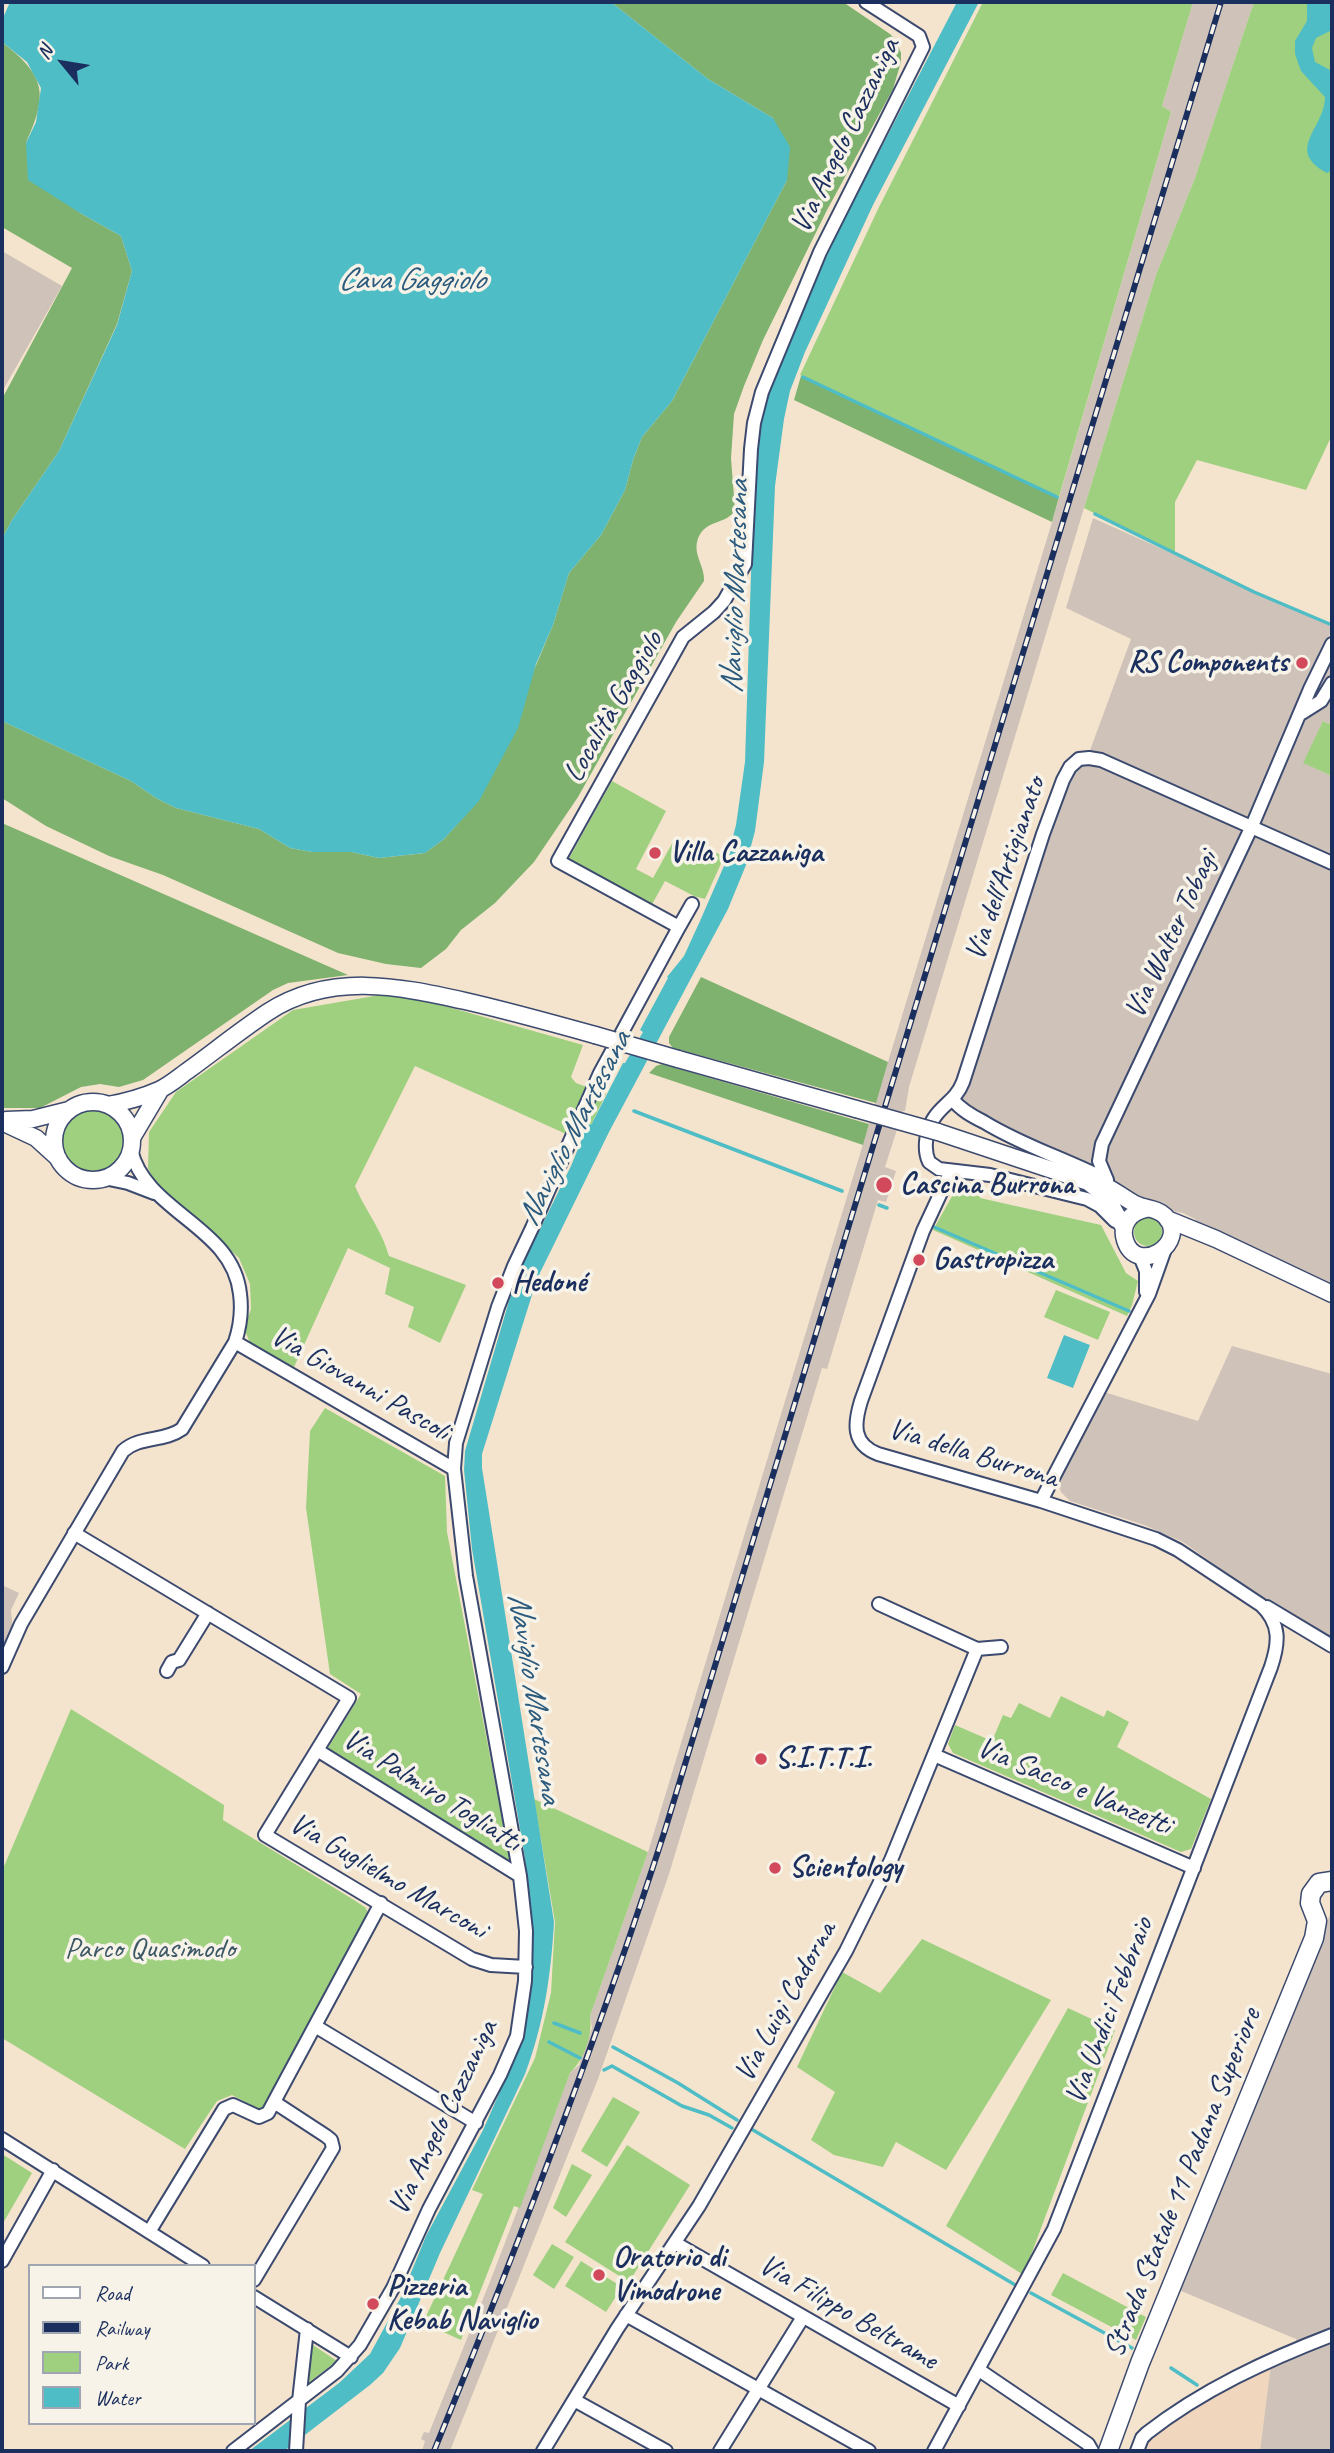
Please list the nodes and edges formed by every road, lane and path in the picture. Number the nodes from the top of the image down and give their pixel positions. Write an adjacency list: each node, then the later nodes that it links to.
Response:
1 (866, 2): 2 (street, Via Angelo Cazzaniga)
2 (792, 319): 9 (street, Località Gaggiolo)
3 (1332, 644): 5 (street, Via Walter Tobagi)
4 (1332, 683): 5 (street, Via Walter Tobagi)
5 (1301, 713): 6 (street, Via Walter Tobagi)
6 (1252, 826): 7 (street, Via dell'Artigianato); 11 (street, Via dell'Artigianato); 20 (street, Via Walter Tobagi)
7 (1332, 863)
8 (692, 904): 9 (street)
9 (679, 928): 32 (street, Via Angelo Cazzaniga)
10 (161, 1089): 12 (street); 15 (street); 19 (street, bridge)
11 (953, 1100): 17 (street, Via dell'Artigianato); 20 (street)
12 (108, 1105): 13 (street); 15 (street)
13 (69, 1110): 14 (street); 16 (street)
14 (2, 1121): 16 (street)
15 (131, 1144): 18 (street); 22 (street)
16 (58, 1158): 18 (street)
17 (951, 1171): 25 (street); 33 (street, Via della Burrona)
18 (104, 1178): 22 (street)
19 (1082, 1179): 21 (street); 25 (street)
20 (1107, 1180): 21 (street)
21 (1121, 1194): 23 (street)
22 (159, 1196): 31 (street)
23 (1146, 1209): 24 (street); 25 (street)
24 (1167, 1219): 26 (street); 27 (street)
25 (1124, 1232): 28 (street)
26 (1208, 1236): 27 (street); 29 (street)
27 (1166, 1247): 28 (street); 30 (street)
28 (1140, 1256): 30 (street)
29 (1332, 1294)
30 (1143, 1306): 33 (street)
31 (234, 1342): 32 (street, Via Giovanni Pascoli); 34 (street, Via Giovanni Pascoli)
32 (454, 1468): 48 (street, Via Angelo Cazzaniga)
33 (1041, 1502): 35 (street, Via della Burrona)
34 (74, 1533): 37 (street); 43 (street, Via Giovanni Pascoli)
35 (1257, 1601): 38 (street, Via della Burrona); 39 (street, Via della Burrona)
36 (879, 1604): 42 (street)
37 (208, 1613): 44 (street); 45 (street)
38 (1304, 1630): 39 (street); 40 (street, Via della Burrona)
39 (1278, 1642): 47 (street, Via Undici Febbraio)
40 (1332, 1646)
41 (1001, 1647): 42 (street)
42 (977, 1649): 46 (street, Via Luigi Cadorna)
43 (2, 1667)
44 (167, 1671)
45 (317, 1750): 48 (street, Via Palmiro Togliatti); 50 (street, Via Guglielmo Marconi)
46 (934, 1755): 47 (street, Via Sacco e Vanzetti); 59 (street, Via Luigi Cadorna)
47 (1194, 1868): 69 (street, Via Undici Febbraio)
48 (520, 1876): 52 (street, Via Angelo Cazzaniga)
49 (1331, 1880): 51 (main road, Strada Statale 11 Padana Superiore)
50 (381, 1903): 52 (street, Via Guglielmo Marconi); 53 (street)
51 (1326, 1918): 82 (main road, Strada Statale 11 Padana Superiore)
52 (526, 1967): 55 (street, Via Angelo Cazzaniga)
53 (315, 2026): 54 (street); 55 (street)
54 (274, 2102): 58 (street); 62 (street)
55 (475, 2123): 68 (street, Via Angelo Cazzaniga)
56 (2, 2139): 57 (street)
57 (53, 2170): 58 (street); 60 (street)
58 (149, 2232): 61 (street)
59 (675, 2243): 64 (street, Via Luigi Cadorna); 65 (street, Via Filippo Beltrame)
60 (2, 2261)
61 (201, 2264)
62 (256, 2277)
63 (256, 2298): 66 (street)
64 (626, 2315): 70 (street); 71 (street, Via Luigi Cadorna)
65 (803, 2317): 70 (street); 73 (street, Via Filippo Beltrame)
66 (307, 2329): 68 (street); 72 (street)
67 (1332, 2335): 83 (street)
68 (351, 2357): 72 (street, Via Angelo Cazzaniga)
69 (979, 2370): 73 (street, Via Undici Febbraio); 81 (street)
70 (758, 2389): 78 (street); 79 (street)
71 (574, 2400): 76 (street, Via Luigi Cadorna); 77 (street)
72 (299, 2402): 74 (street); 75 (street, Via Angelo Cazzaniga)
73 (958, 2406): 80 (street, Via Undici Febbraio)
74 (296, 2450)
75 (233, 2451)
76 (543, 2451)
77 (666, 2451)
78 (720, 2451)
79 (869, 2451)
80 (934, 2451)
81 (1092, 2451)
82 (1108, 2451)
83 (1137, 2451)

